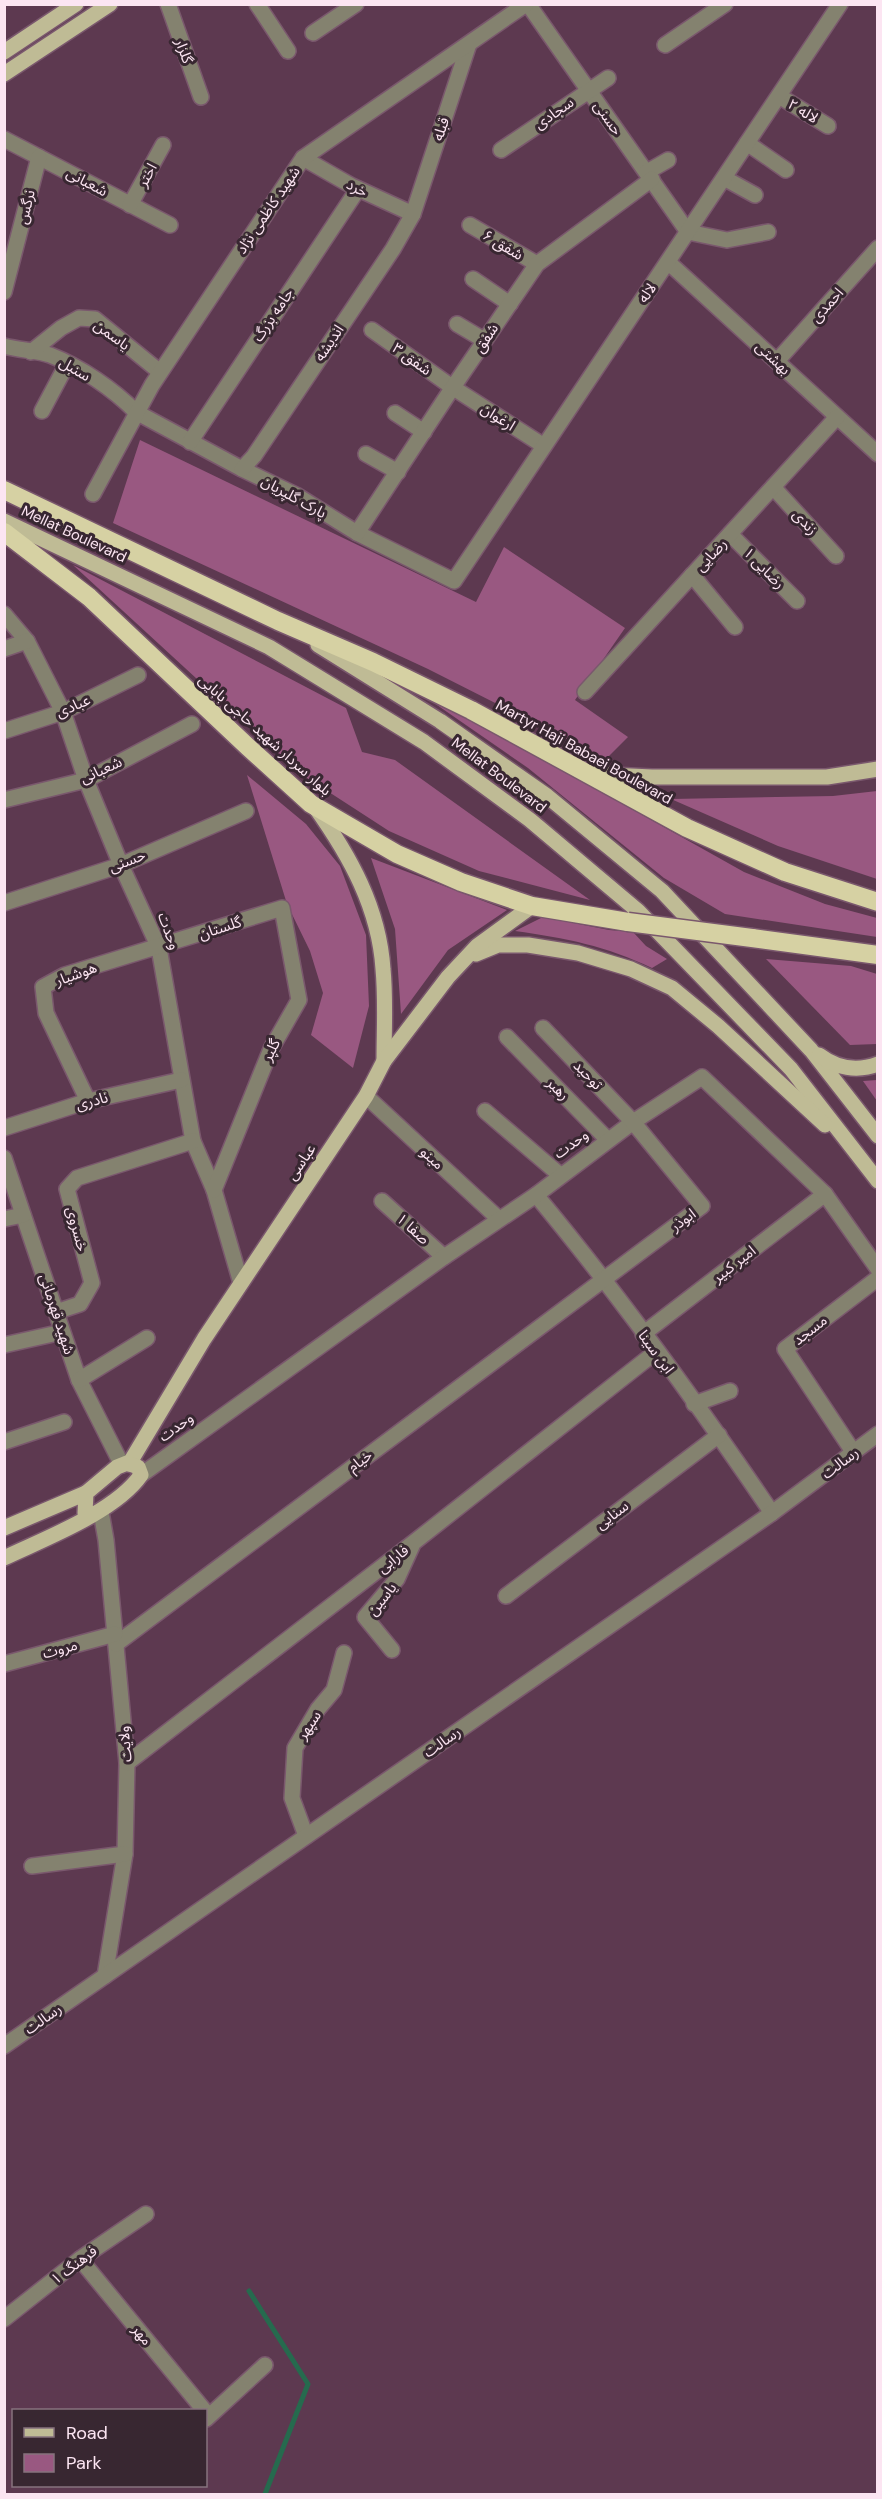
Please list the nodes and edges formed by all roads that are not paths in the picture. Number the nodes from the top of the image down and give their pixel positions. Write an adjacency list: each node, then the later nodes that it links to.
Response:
1 (76, 4): 14 (main road)
2 (110, 4): 15 (main road)
3 (168, 4): 19 (street, گلزار)
4 (257, 4): 13 (street)
5 (356, 4): 9 (street)
6 (527, 4): 11 (street, شهید کاظمی نژاد); 17 (street, حسنی)
7 (725, 4): 12 (street)
8 (840, 4): 18 (street, لاله)
9 (335, 10): 10 (street)
10 (313, 33)
11 (469, 44): 26 (street, شهید کاظمی نژاد); 34 (street, قبله)
12 (665, 45)
13 (288, 51)
14 (4, 52)
15 (4, 74)
16 (608, 78): 17 (street, سجادی)
17 (588, 90): 24 (street, سجادی); 29 (street, حسنی)
18 (779, 96): 20 (street, لاله ۲); 22 (street, لاله)
19 (201, 97)
20 (828, 126)
21 (4, 139): 25 (street, شعبانی)
22 (747, 143): 28 (street); 30 (street, لاله)
23 (163, 145): 33 (street, اختر)
24 (501, 150)
25 (39, 157): 33 (street, شعبانی); 43 (street, نرگس)
26 (303, 158): 31 (street, خرد); 52 (street, شهید کاظمی نژاد)
27 (668, 160): 29 (street, شفق)
28 (786, 170)
29 (649, 175): 37 (street, حسنی); 41 (street, شفق)
30 (724, 178): 32 (street); 37 (street, لاله)
31 (358, 189): 34 (street, خرد); 59 (street, جامه بزرگ)
32 (755, 195)
33 (130, 205): 35 (street, شعبانی)
34 (413, 214): 63 (street, اندیشه)
35 (170, 225)
36 (470, 225): 41 (street, شفق ۶)
37 (688, 232): 38 (street); 40 (street, لاله)
38 (768, 232)
39 (878, 248): 50 (street, احمدی)
40 (668, 262): 50 (street, بهشتی); 60 (street, لاله)
41 (537, 264): 44 (street, شفق)
42 (473, 279): 44 (street)
43 (4, 292)
44 (510, 304): 47 (street, شفق)
45 (457, 324): 47 (street)
46 (372, 330): 53 (street, شفق ۳)
47 (484, 340): 53 (street, شفق)
48 (4, 346): 49 (street, سنبل)
49 (31, 352): 51 (street, سنبل); 52 (street, یاسمن)
50 (777, 361): 57 (street, بهشتی)
51 (67, 364): 54 (street); 55 (street, سنبل)
52 (160, 372): 55 (street, شهید کاظمی نژاد)
53 (452, 387): 58 (street, شفق); 60 (street, ارغوان)
54 (42, 411)
55 (136, 412): 59 (street, پارک گلپریان); 67 (street, شهید کاظمی نژاد)
56 (395, 413): 58 (street)
57 (837, 417): 62 (street, بهشتی); 65 (street, رضایی)
58 (424, 432): 64 (street, شفق)
59 (190, 442): 63 (street, پارک گلپریان)
60 (544, 446): 74 (street, لاله)
61 (366, 454): 64 (street)
62 (878, 454)
63 (242, 469): 70 (street, پارک گلپریان)
64 (398, 472): 70 (street, شفق)
65 (773, 487): 71 (street, رضایی); 72 (street, زندی)
66 (4, 490): 77 (highway, Mellat Boulevard)
67 (93, 494)
68 (4, 521): 114 (main road, Mellat Boulevard)
69 (4, 532): 90 (highway, بلوار سردار شهید حاجی بابایی)
70 (357, 533): 74 (street, پارک گلپریان)
71 (730, 534): 73 (street, رضایی); 75 (street, رضایی ۱)
72 (836, 556)
73 (692, 575): 78 (street); 82 (street, رضایی)
74 (454, 580)
75 (797, 601)
76 (4, 614): 79 (street, وحدت)
77 (278, 621): 87 (highway, Martyr Haji Babaei Boulevard); 102 (main road, Mellat Boulevard)
78 (735, 627)
79 (27, 641): 80 (street); 83 (street, وحدت)
80 (4, 649)
81 (138, 675): 83 (street, عبادی)
82 (585, 692)
83 (63, 712): 85 (street, عبادی); 88 (street, وحدت)
84 (192, 724): 88 (street, شعبانی)
85 (4, 731)
86 (878, 769): 87 (main road)
87 (585, 774): 93 (highway, Martyr Haji Babaei Boulevard)
88 (86, 780): 89 (street, شعبانی); 92 (street, وحدت)
89 (4, 800)
90 (314, 806): 95 (highway, بلوار سردار شهید حاجی بابایی); 103 (main road)
91 (246, 811): 92 (street, حسنی)
92 (121, 865): 94 (street, حسنی); 97 (street, وحدت)
93 (878, 902)
94 (4, 903)
95 (532, 906): 98 (highway, بلوار سردار شهید حاجی بابایی, bridge); 99 (main road, عباسی)
96 (282, 908): 97 (street, گلستان); 118 (street, گلپر)
97 (159, 948): 105 (street, وحدت); 107 (street, هوشیار)
98 (878, 955)
99 (465, 959): 103 (main road, عباسی); 114 (main road)
100 (543, 1028): 109 (street, توحید)
101 (507, 1037): 112 (street, رهبر)
102 (812, 1050): 104 (main road); 111 (main road, Mellat Boulevard)
103 (384, 1061): 106 (main road, عباسی)
104 (878, 1064)
105 (181, 1080): 107 (street, نادری); 113 (street, وحدت)
106 (366, 1096): 124 (street, مینو); 129 (main road, عباسی)
107 (88, 1101): 110 (street, نادری)
108 (485, 1111): 116 (street)
109 (633, 1122): 112 (street, وحدت); 120 (street, وحدت); 127 (street, ابوذر)
110 (4, 1128)
111 (878, 1136)
112 (608, 1140): 116 (street, وحدت)
113 (193, 1141): 118 (street, وحدت); 130 (street, خسروی)
114 (859, 1156): 117 (main road, Mellat Boulevard)
115 (4, 1158): 122 (street, شهید قهرمانی)
116 (560, 1175): 119 (street, وحدت)
117 (878, 1180)
118 (214, 1190): 129 (street, وحدت)
119 (536, 1194): 124 (street, وحدت); 127 (street, ابن سینا)
120 (825, 1194): 126 (street); 132 (street, امیر کبیر)
121 (382, 1201): 125 (street, صفا ۱)
122 (23, 1215): 123 (street); 130 (street, شهید قهرمانی)
123 (4, 1219)
124 (499, 1219): 125 (street, وحدت)
125 (444, 1257): 145 (street, وحدت)
126 (878, 1269)
127 (604, 1278): 132 (street, ابن سینا); 153 (street, خیام)
128 (878, 1278): 143 (street, مسجد)
129 (241, 1283): 144 (main road, عباسی)
130 (56, 1312): 131 (street, شهید قهرمانی)
131 (62, 1332): 134 (street); 136 (street, شهید قهرمانی)
132 (643, 1334): 135 (street, ابن سینا)
133 (147, 1338): 136 (street)
134 (4, 1345)
135 (657, 1351): 138 (street, ابن سینا); 150 (street, فارابی)
136 (79, 1380): 144 (street, شهید قهرمانی)
137 (730, 1391): 138 (street)
138 (694, 1404): 141 (street, ابن سینا)
139 (64, 1422): 142 (street)
140 (878, 1434): 143 (street, رسالت)
141 (719, 1435): 147 (street, ابن سینا); 152 (street, سنایی)
142 (4, 1442)
143 (854, 1453): 147 (street, رسالت)
144 (126, 1464): 145 (main road); 146 (main road)
145 (141, 1475): 148 (main road)
146 (86, 1494): 148 (main road); 149 (main road)
147 (771, 1513): 158 (street, رسالت)
148 (95, 1514): 151 (main road); 153 (street, ولایت)
149 (4, 1528)
150 (413, 1543): 154 (street, یاسین); 157 (street, فارابی)
151 (4, 1558)
152 (506, 1596)
153 (115, 1639): 156 (street, مروت); 157 (street, ولایت)
154 (392, 1650)
155 (344, 1653): 158 (street, سپهر)
156 (4, 1664)
157 (127, 1763): 159 (street, ولایت)
158 (306, 1836): 161 (street, رسالت)
159 (125, 1854): 160 (street); 161 (street, ولایت)
160 (32, 1866)
161 (105, 1976): 162 (street, رسالت)
162 (4, 2046)
163 (146, 2214): 164 (street, فرهنگ ۱)
164 (80, 2259): 165 (street, فرهنگ ۱); 167 (street, مهر)
165 (4, 2319)
166 (265, 2366): 168 (street)
167 (201, 2409)
168 (207, 2414)

